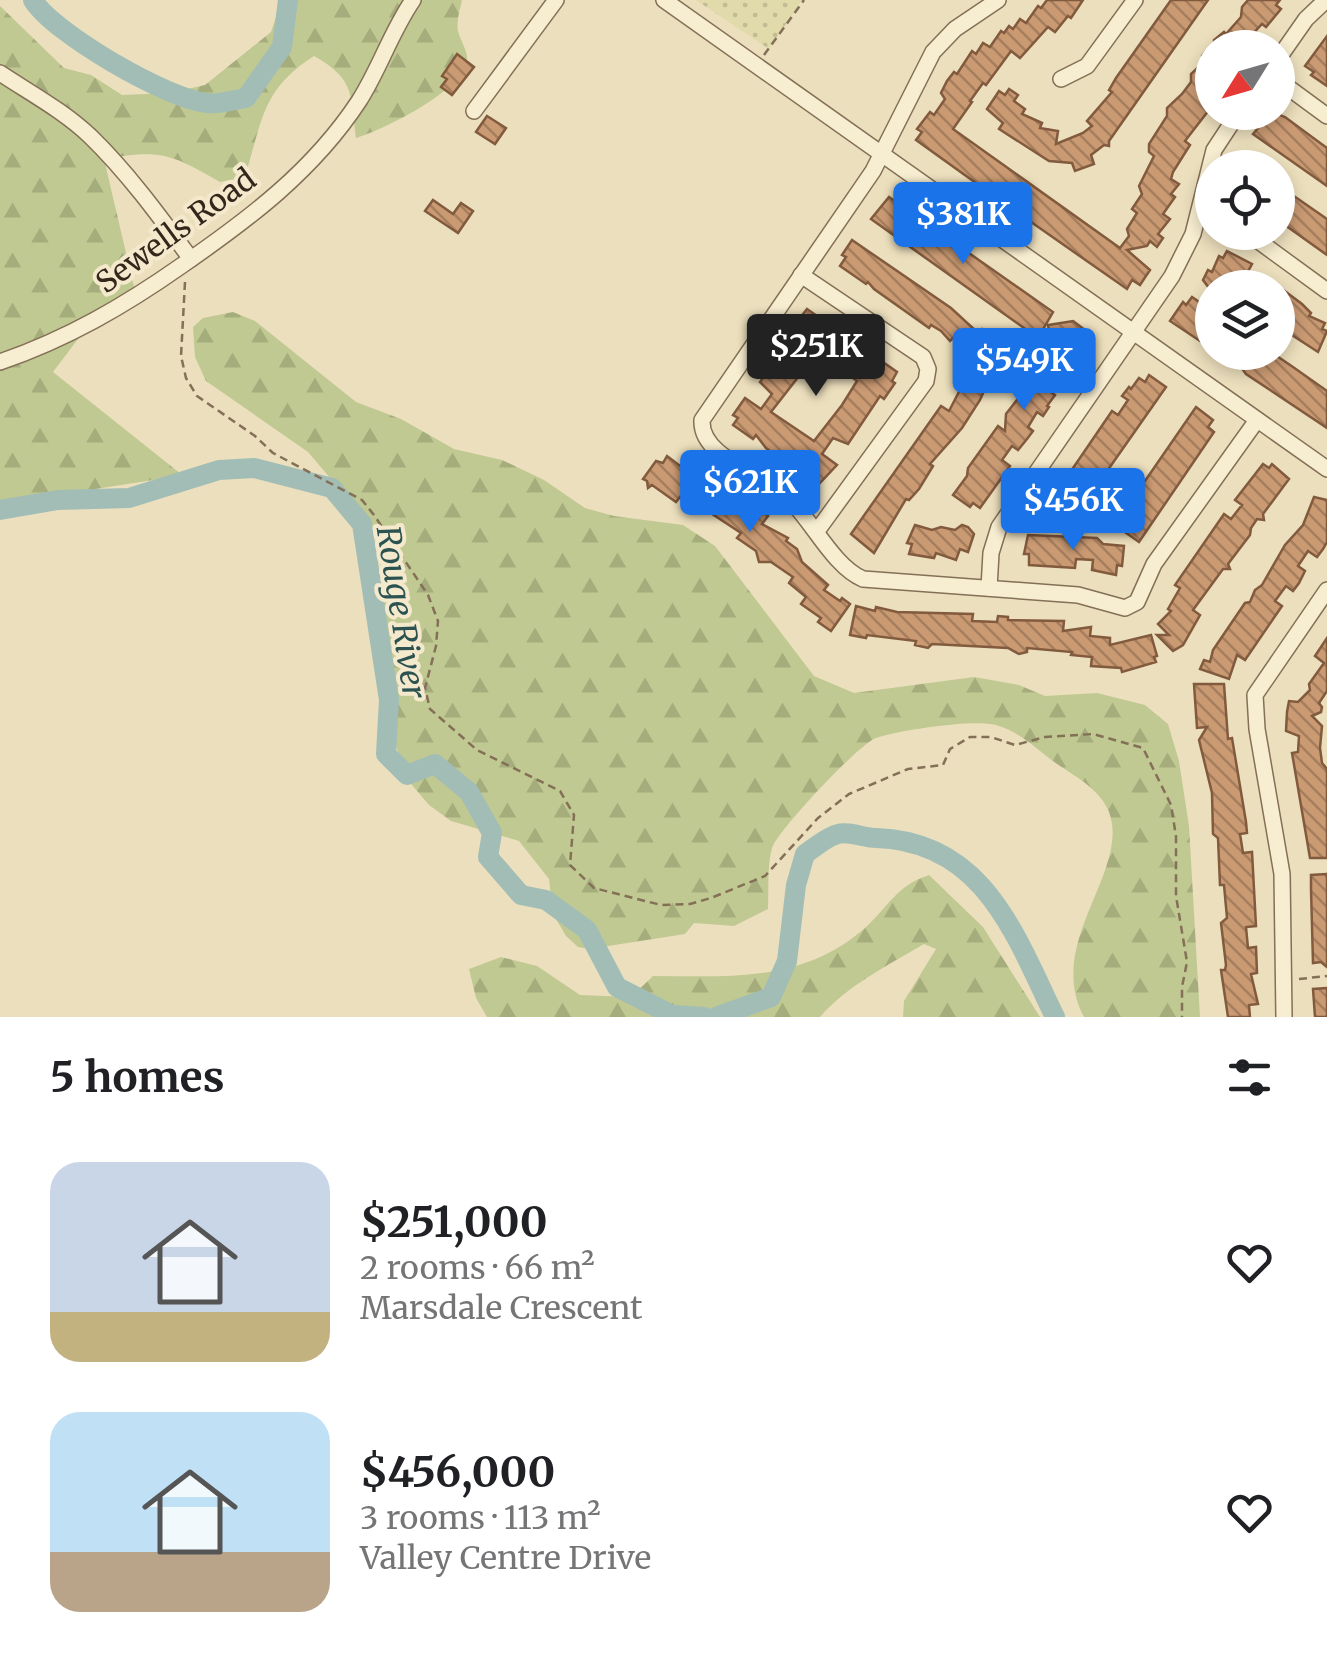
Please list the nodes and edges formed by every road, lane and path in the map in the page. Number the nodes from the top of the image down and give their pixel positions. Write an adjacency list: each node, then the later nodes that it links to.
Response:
1 (413, 0): 18 (street, Sewells Road)
2 (556, 0): 13 (street)
3 (664, 0): 9 (street)
4 (804, 0): 9 (path)
5 (998, 0): 15 (street)
6 (1135, 0): 11 (street)
7 (1326, 0): 8 (street)
8 (1295, 35)
9 (757, 65): 15 (street)
10 (0, 73): 18 (street)
11 (1060, 79)
12 (1295, 92): 14 (street)
13 (474, 112)
14 (1327, 116)
15 (880, 153): 19 (street); 21 (street)
16 (1195, 223): 21 (street)
17 (1272, 250): 20 (street)
18 (186, 263): 22 (street, Sewells Road); 30 (path)
19 (801, 275): 25 (street); 25 (street)
20 (1327, 290)
21 (1133, 332): 23 (street); 26 (street)
22 (0, 362)
23 (1257, 420): 24 (street); 26 (street)
24 (1327, 469)
25 (817, 531): 26 (street)
26 (989, 588)
27 (1327, 590): 29 (street)
28 (1327, 976): 29 (path)
29 (1282, 980): 31 (street)
30 (1182, 1017)
31 (1284, 1017)

